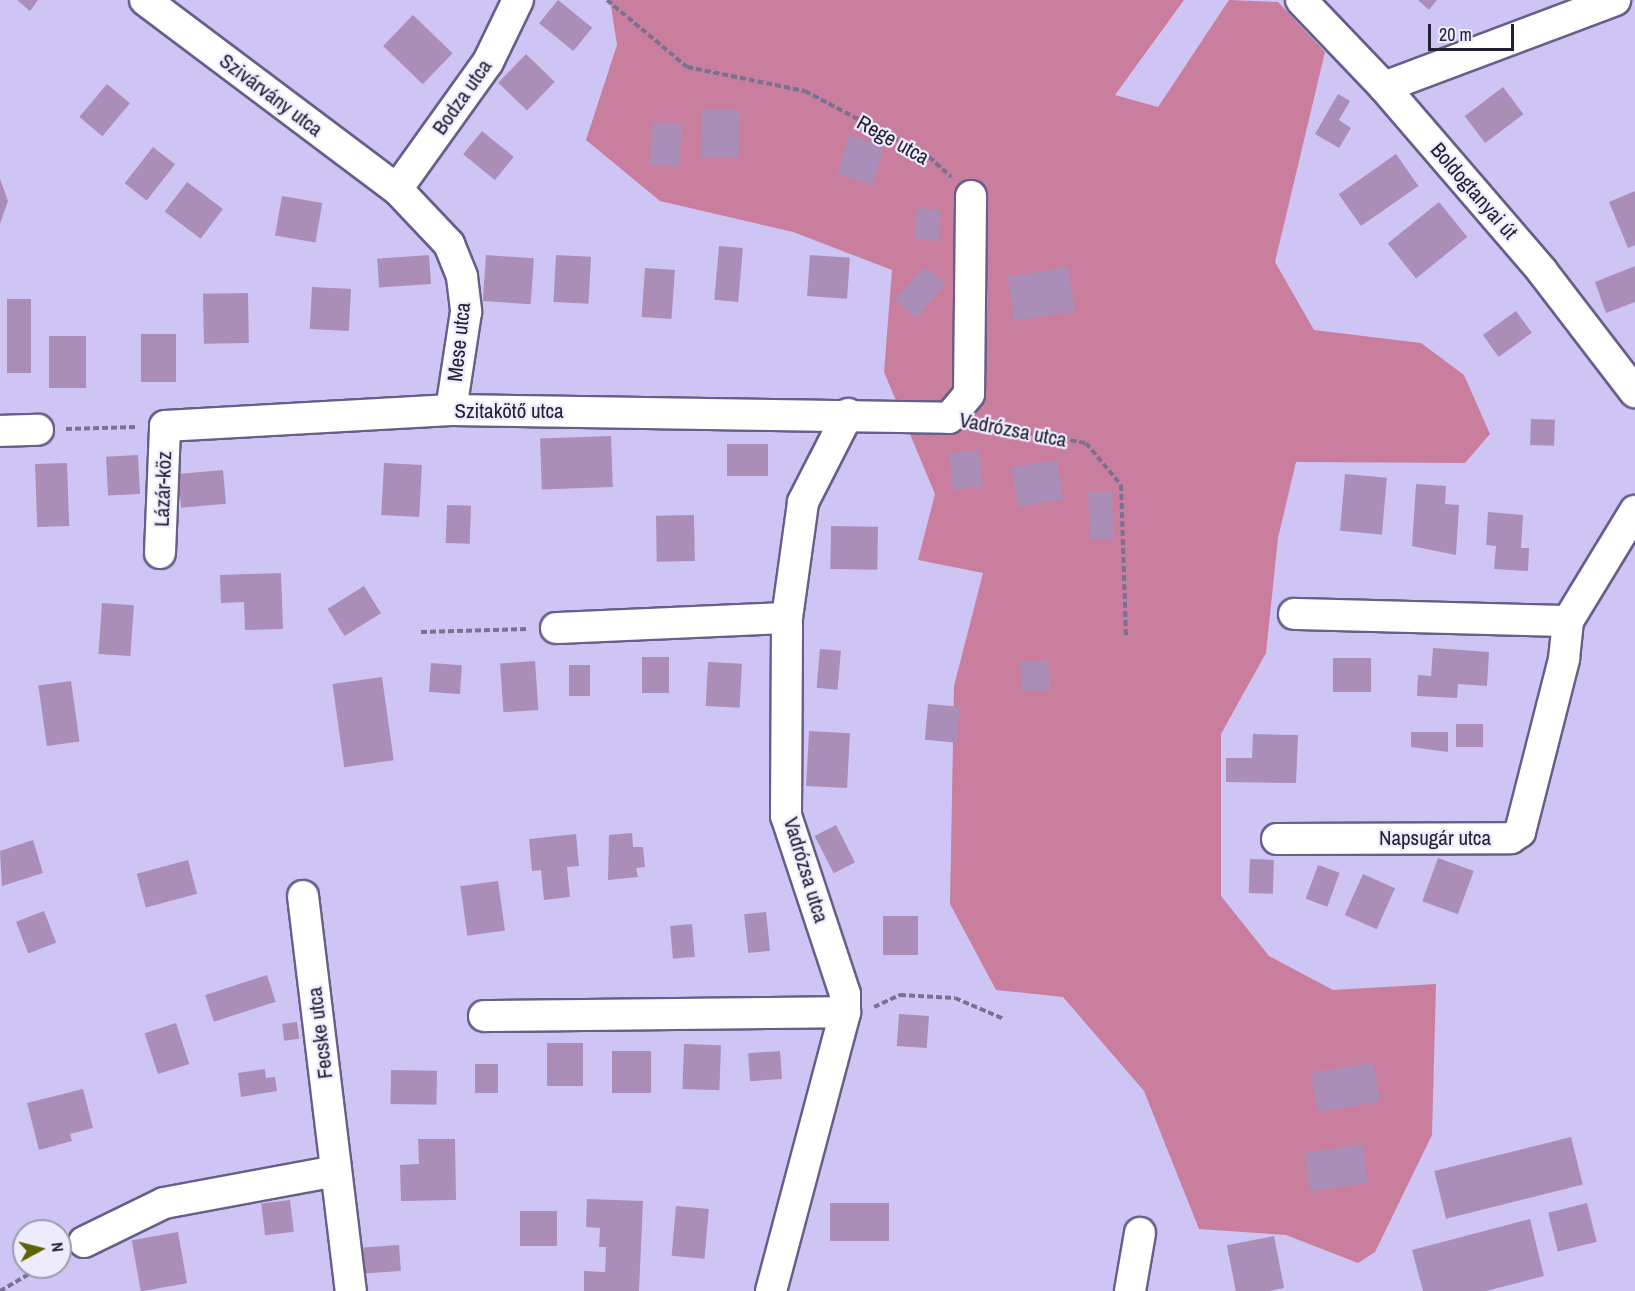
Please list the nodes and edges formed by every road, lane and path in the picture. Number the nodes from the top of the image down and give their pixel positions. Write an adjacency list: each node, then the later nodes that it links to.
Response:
1 (145, 0): 7 (street, Szivárvány utca)
2 (518, 0): 7 (street, Bodza utca)
3 (607, 0): 8 (path, Rege utca)
4 (1301, 0): 6 (street, Boldogtanyai út)
5 (1615, 0): 6 (street)
6 (1384, 87): 9 (street, Boldogtanyai út)
7 (397, 189): 10 (street, Mese utca)
8 (971, 196): 12 (street)
9 (1635, 392)
10 (451, 410): 11 (street, Szitakötő utca); 13 (street, Szitakötő utca)
11 (848, 414): 12 (street, Szitakötő utca); 20 (street, Vadrózsa utca)
12 (949, 418): 24 (path, Vadrózsa utca)
13 (165, 426): 14 (path); 18 (street, Lázár-köz)
14 (69, 429)
15 (38, 430): 16 (street)
16 (0, 431)
17 (1635, 511): 21 (street, Napsugár utca)
18 (160, 553)
19 (1294, 614): 21 (street)
20 (787, 618): 22 (street); 27 (street, Vadrózsa utca)
21 (1568, 621): 25 (street, Napsugár utca)
22 (556, 628): 23 (path)
23 (421, 632)
24 (1126, 637)
25 (1276, 839)
26 (303, 896): 30 (street, Fecske utca)
27 (845, 1012): 28 (street); 29 (path); 36 (street, Vadrózsa utca)
28 (484, 1016)
29 (1004, 1019)
30 (336, 1171): 32 (street); 35 (street, Fecske utca)
31 (1140, 1233): 37 (street)
32 (84, 1242)
33 (20, 1279): 34 (path)
34 (0, 1291)
35 (351, 1291)
36 (771, 1291)
37 (1130, 1291)

